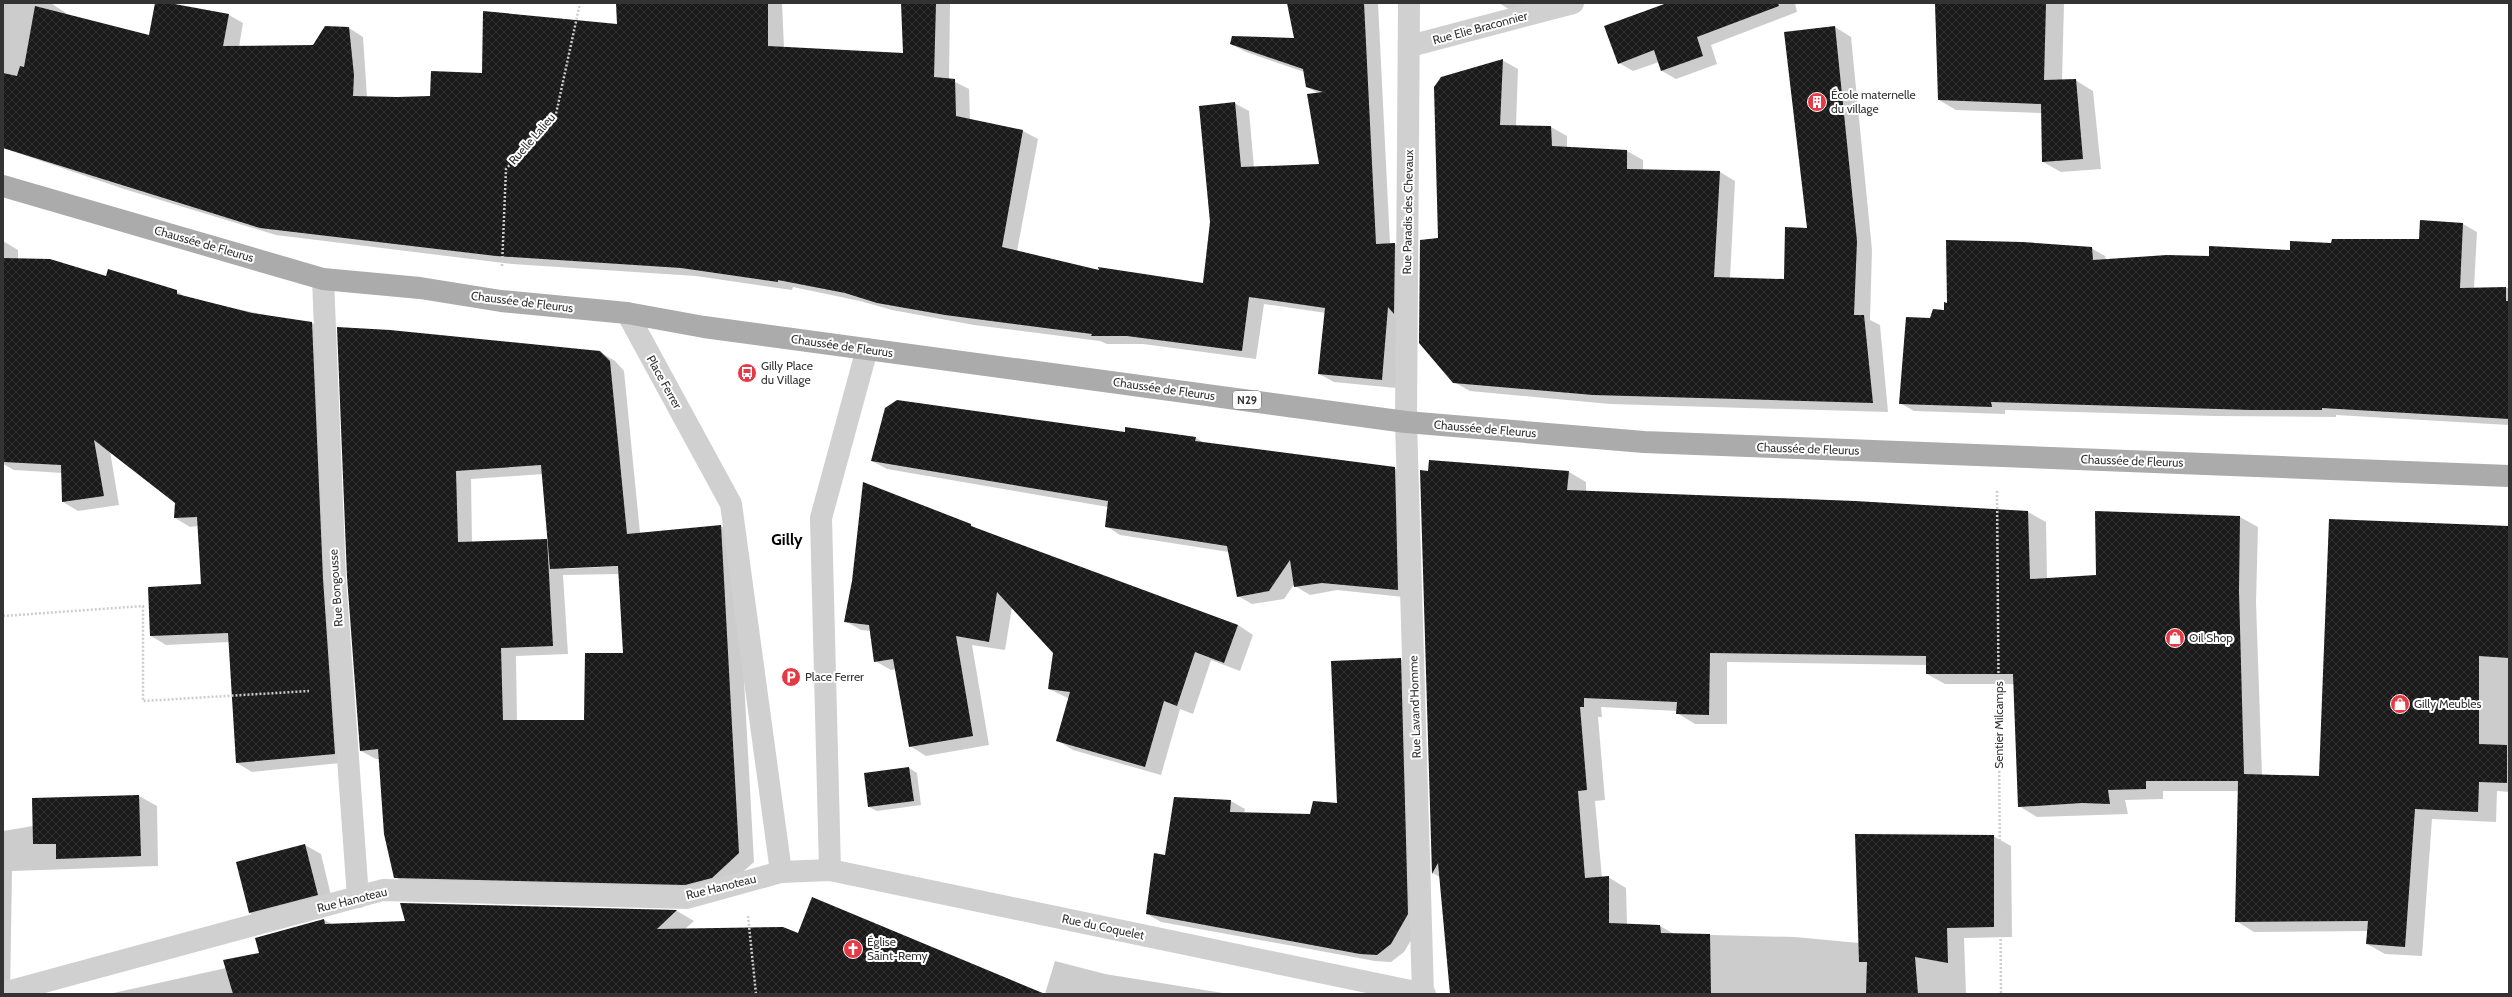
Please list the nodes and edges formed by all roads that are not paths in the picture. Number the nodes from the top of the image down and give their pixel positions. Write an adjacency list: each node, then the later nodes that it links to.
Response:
1 (1409, 3): 3 (street, Rue Paradis des Chevaux)
2 (1572, 3): 3 (street, Rue Elie Braconnier)
3 (1410, 46): 8 (street, Rue Paradis des Chevaux)
4 (3, 186): 5 (main road, Chaussée de Fleurus / N29)
5 (323, 279): 6 (main road, Chaussée de Fleurus / N29); 12 (street, Rue Bongousse)
6 (627, 313): 7 (main road, Chaussée de Fleurus / N29); 11 (street, Place Ferrer)
7 (867, 349): 8 (main road, Chaussée de Fleurus / N29); 10 (street)
8 (1406, 422): 9 (main road, Chaussée de Fleurus / N29); 14 (street, Rue Lavand'Homme)
9 (2509, 476)
10 (830, 870): 11 (street, Rue du Coquelet); 14 (street, Rue du Coquelet)
11 (781, 872): 12 (street, Rue Hanoteau)
12 (358, 897): 13 (street, Rue Hanoteau)
13 (3, 993)
14 (1424, 994)

